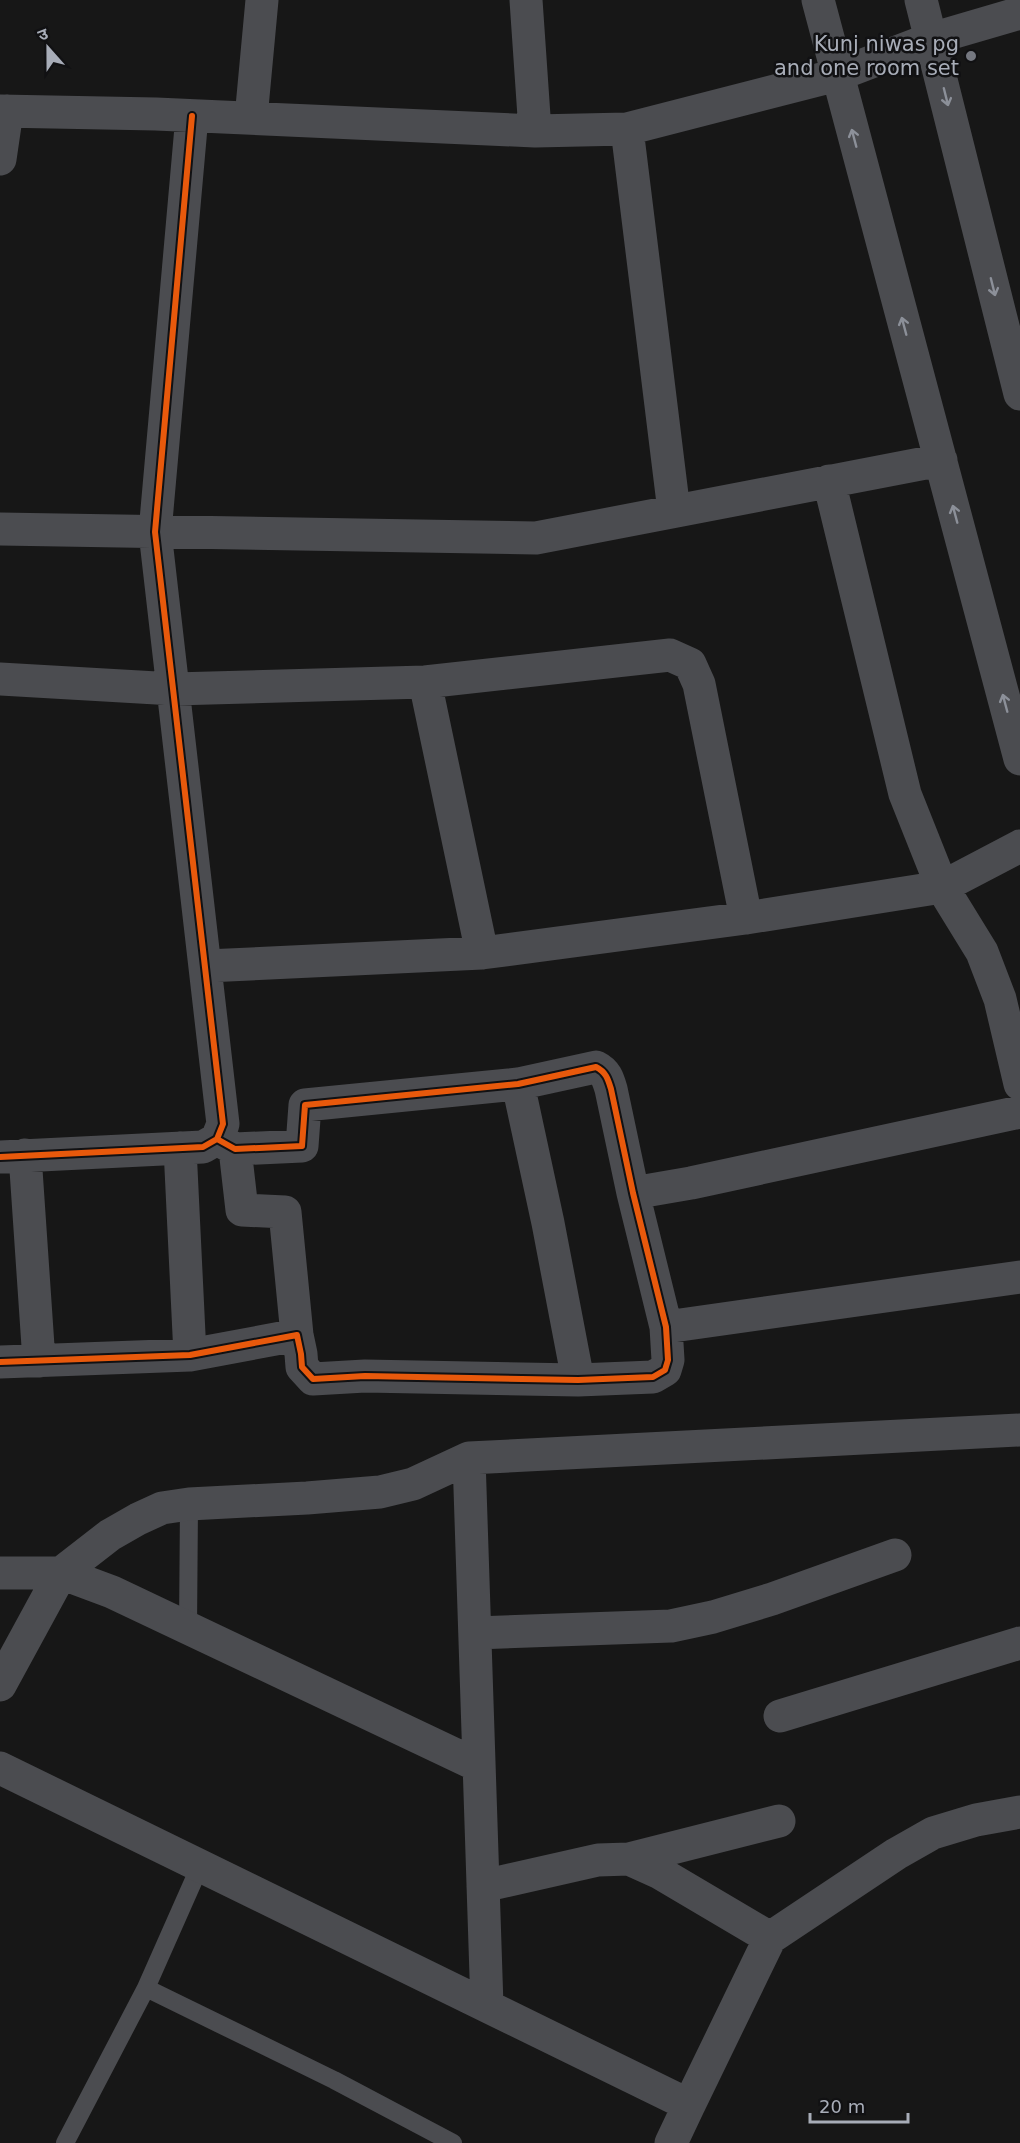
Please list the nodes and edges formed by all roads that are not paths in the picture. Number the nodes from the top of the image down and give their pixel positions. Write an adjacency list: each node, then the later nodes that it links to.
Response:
1 (262, 0): 10 (street)
2 (526, 0): 12 (street)
3 (818, 0): 7 (street)
4 (921, 0): 6 (street)
5 (1020, 13): 6 (street)
6 (931, 39): 7 (street); 14 (street, one-way to 14)
7 (837, 75): 11 (street); 15 (street, one-way to 7)
8 (4, 111): 9 (street); 13 (street)
9 (192, 116): 10 (street); 19 (street)
10 (251, 118): 12 (street)
11 (627, 129): 12 (street); 17 (street)
12 (535, 131)
13 (0, 159)
14 (1020, 394)
15 (941, 460): 16 (street); 23 (street, one-way to 15)
16 (829, 481): 17 (street); 25 (street)
17 (674, 511): 19 (street)
18 (0, 529): 19 (street)
19 (155, 532): 22 (street)
20 (0, 680): 22 (street)
21 (425, 682): 22 (street); 26 (street); 27 (street)
22 (174, 689): 28 (street)
23 (1020, 759)
24 (1020, 846): 25 (street)
25 (942, 887): 26 (street); 30 (street)
26 (746, 918): 27 (street)
27 (482, 953): 28 (street)
28 (206, 966): 32 (street)
29 (518, 1084): 32 (street); 35 (street); 42 (street)
30 (1020, 1084)
31 (1020, 1112): 35 (street)
32 (226, 1144): 33 (street); 38 (street)
33 (180, 1148): 34 (street); 39 (street)
34 (13, 1156): 40 (street)
35 (633, 1193): 37 (street)
36 (1020, 1277): 37 (street)
37 (666, 1327): 42 (street)
38 (297, 1335): 39 (street); 42 (street)
39 (190, 1355): 40 (street)
40 (39, 1361): 41 (street)
41 (0, 1362)
42 (578, 1380)
43 (1020, 1430): 44 (street)
44 (469, 1458): 45 (street); 50 (street)
45 (189, 1504): 48 (street); 49 (lane)
46 (895, 1555): 50 (street)
47 (0, 1573): 48 (street)
48 (61, 1573): 49 (street); 52 (street)
49 (188, 1629): 54 (street)
50 (475, 1633): 54 (street)
51 (1020, 1643): 53 (street)
52 (0, 1685)
53 (780, 1716)
54 (479, 1766): 60 (street)
55 (0, 1770): 59 (street)
56 (1020, 1812): 61 (street)
57 (779, 1821): 58 (street)
58 (629, 1859): 60 (street); 61 (street)
59 (200, 1866): 62 (lane); 63 (street)
60 (483, 1886): 63 (street)
61 (771, 1938): 64 (street)
62 (146, 1988): 65 (lane); 66 (lane)
63 (487, 2006): 64 (street)
64 (689, 2105): 67 (street)
65 (65, 2143)
66 (453, 2143)
67 (671, 2143)

